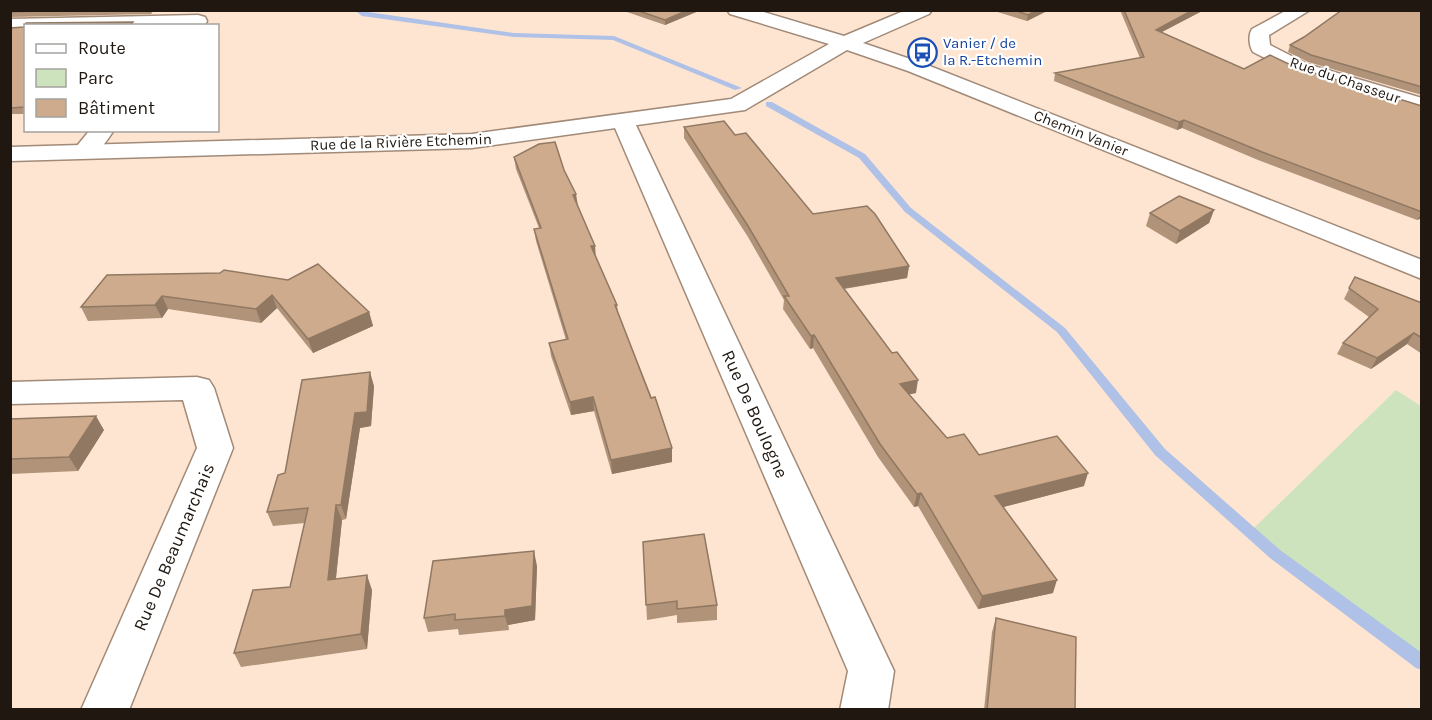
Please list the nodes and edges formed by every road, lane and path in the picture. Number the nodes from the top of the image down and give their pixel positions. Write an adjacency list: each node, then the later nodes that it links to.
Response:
1 (736, 10): 6 (street, Chemin Vanier)
2 (923, 10): 6 (street, Rue de la Rivière Etchemin)
3 (1301, 10): 7 (street, Rue du Chasseur)
4 (200, 19): 5 (street)
5 (64, 24)
6 (845, 43): 8 (street, Rue de la Rivière Etchemin); 12 (street, Chemin Vanier)
7 (1422, 105)
8 (623, 121): 10 (street, Rue de la Rivière Etchemin); 15 (street, Rue De Boulogne)
9 (101, 132): 10 (street)
10 (84, 152): 11 (street, Rue de la Rivière Etchemin)
11 (10, 154)
12 (1422, 270)
13 (10, 393): 14 (street, Rue De Beaumarchais)
14 (105, 710)
15 (864, 710)

